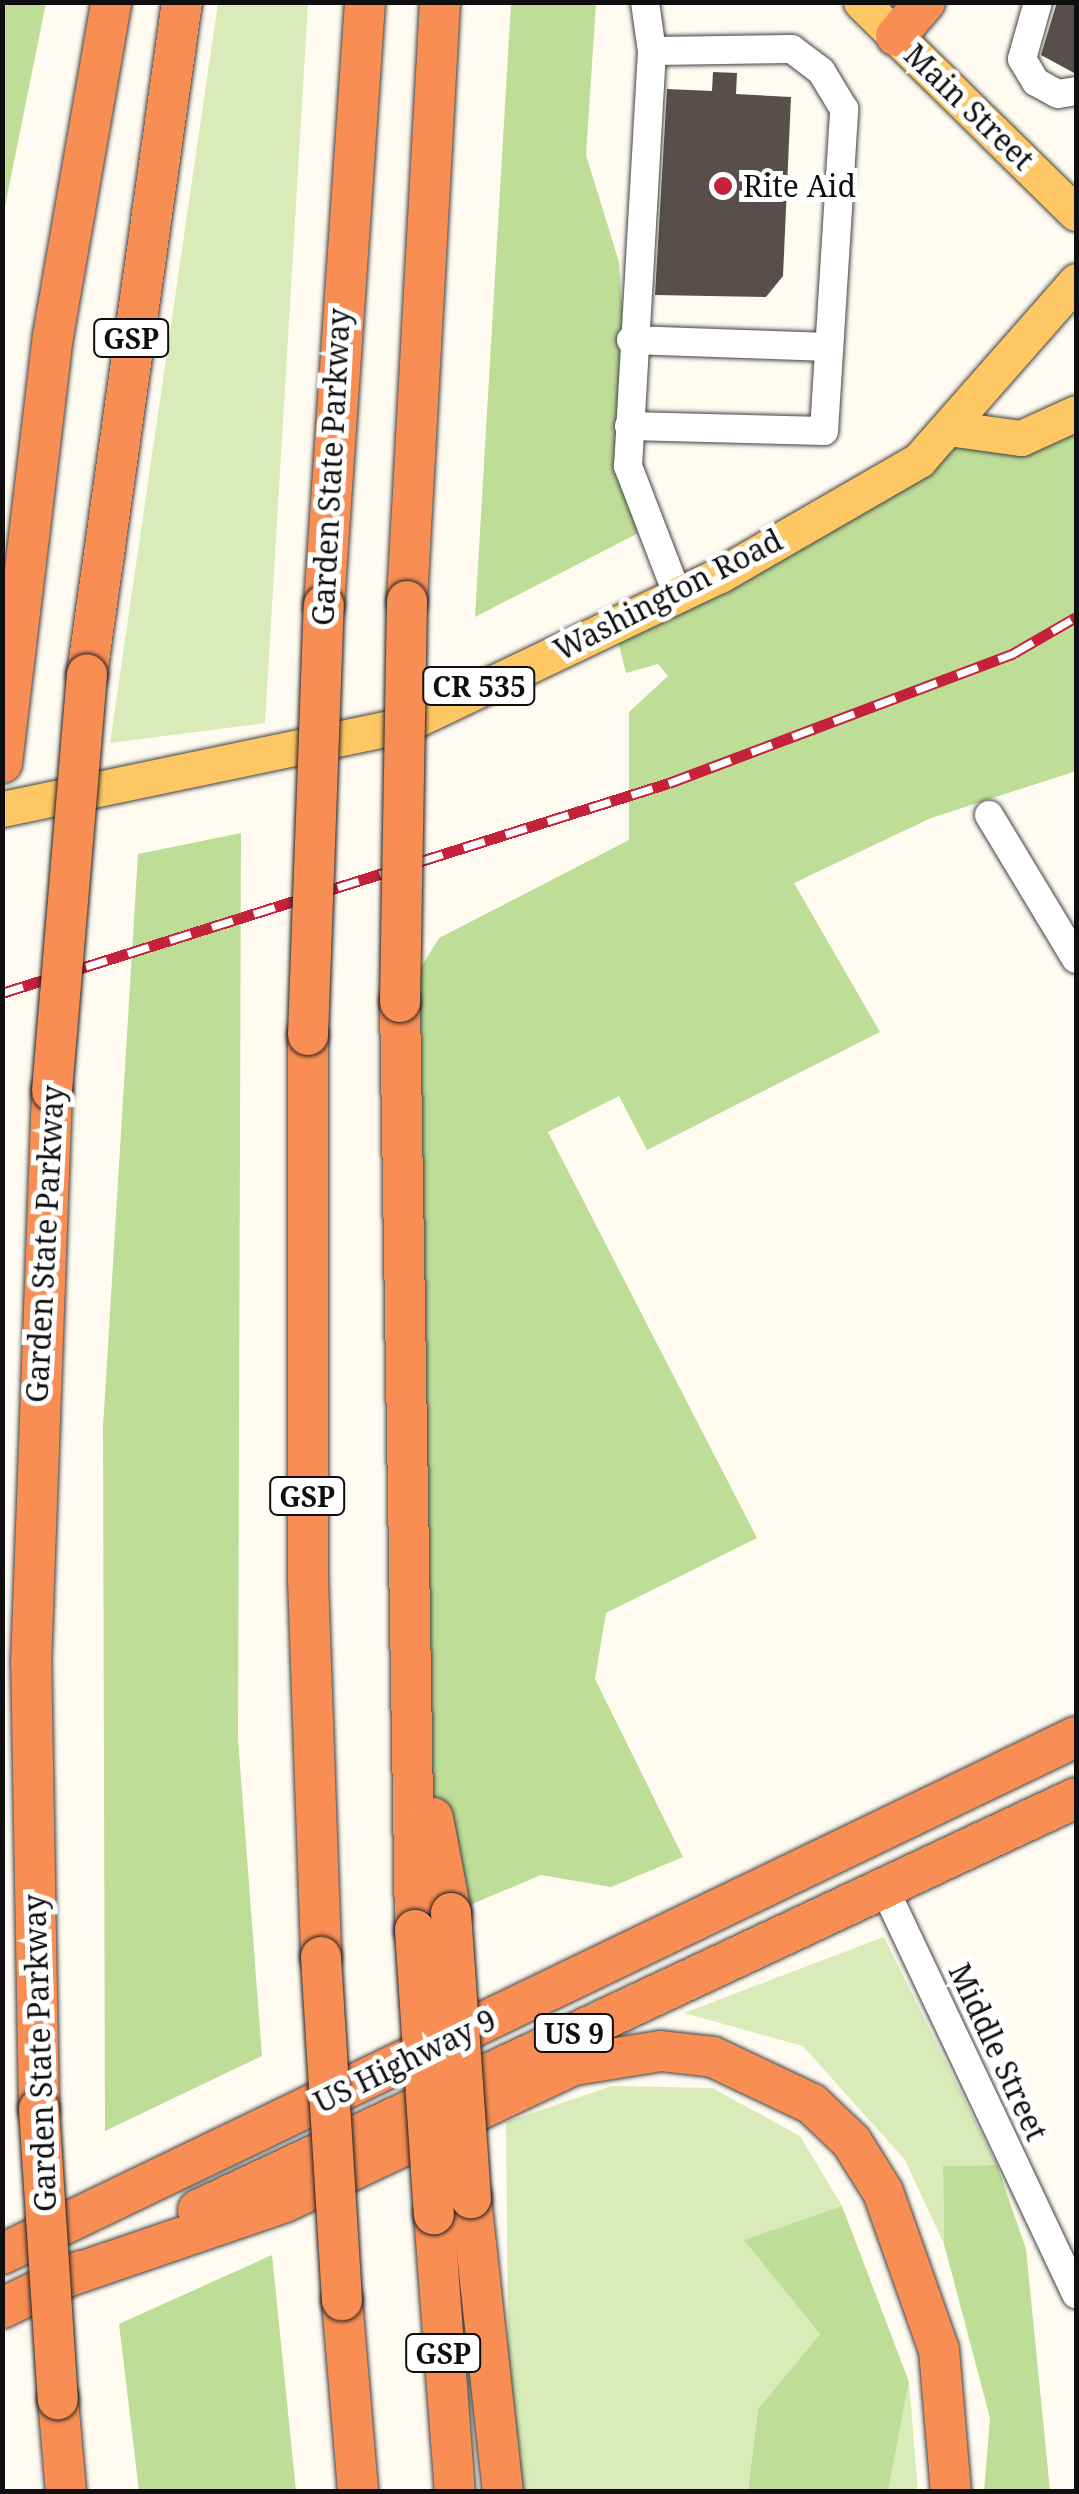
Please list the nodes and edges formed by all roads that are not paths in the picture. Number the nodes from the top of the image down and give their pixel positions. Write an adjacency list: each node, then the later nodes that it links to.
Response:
1 (111, 2): 14 (highway, GSP)
2 (182, 2): 34 (highway, Garden State Parkway / GSP, bridge)
3 (365, 2): 35 (highway, Garden State Parkway / GSP, bridge)
4 (440, 2): 26 (highway, GSP, bridge)
5 (645, 2): 10 (street)
6 (861, 2): 9 (main road, Main Street)
7 (925, 2): 9 (highway)
8 (1038, 2): 11 (street)
9 (896, 36): 12 (main road, Main Street)
10 (652, 51): 15 (street); 16 (street)
11 (1076, 91)
12 (1076, 212)
13 (1076, 280): 19 (main road, Washington Road / CR 535)
14 (52, 336): 20 (highway); 22 (highway, GSP)
15 (631, 340): 16 (street); 18 (street)
16 (829, 347): 18 (street)
17 (1076, 413): 19 (main road)
18 (629, 426): 21 (street)
19 (955, 429): 21 (main road, Washington Road / CR 535)
20 (2, 570)
21 (678, 596): 23 (main road, Washington Road / CR 535)
22 (2, 763)
23 (2, 809)
24 (990, 816): 25 (street)
25 (1076, 959)
26 (415, 1726): 36 (highway, GSP, bridge); 37 (highway, bridge)
27 (1076, 1738): 30 (highway, US Highway 9 / US 9)
28 (1076, 1798): 29 (highway, US Highway 9 / US 9)
29 (886, 1892): 31 (highway, US Highway 9 / US 9); 32 (street, Middle Street)
30 (2, 2254)
31 (74, 2274): 33 (highway, US Highway 9 / US 9); 38 (highway)
32 (1076, 2294)
33 (2, 2308)
34 (66, 2492)
35 (358, 2492)
36 (455, 2492)
37 (503, 2492)
38 (952, 2492)

